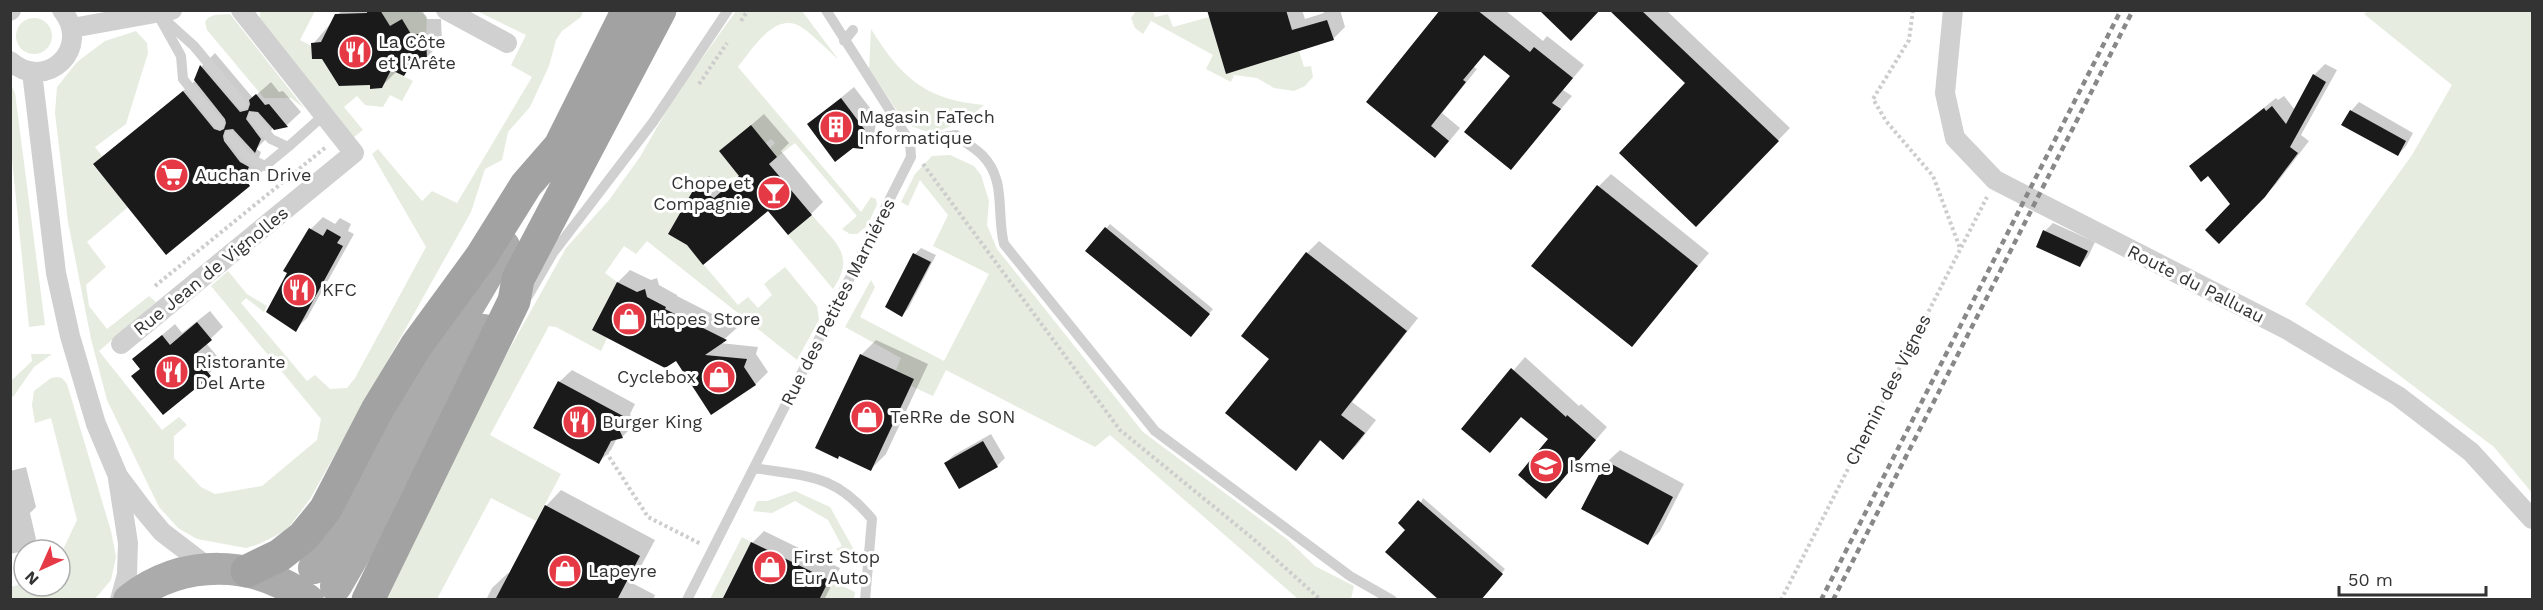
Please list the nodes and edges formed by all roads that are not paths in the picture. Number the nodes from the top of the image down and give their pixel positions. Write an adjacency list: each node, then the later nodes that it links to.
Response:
1 (62, 10): 10 (street)
2 (241, 10): 17 (street, Rue Jean de Vignolles)
3 (446, 10): 13 (street)
4 (628, 10): 25 (highway)
5 (660, 10): 23 (highway)
6 (728, 10): 26 (lane)
7 (826, 10): 12 (lane)
8 (1953, 10): 29 (street, Route du Palluau)
9 (164, 12): 10 (street); 16 (lane); 19 (lane)
10 (72, 28): 15 (street)
11 (854, 30): 12 (lane)
12 (844, 41): 21 (lane)
13 (507, 43)
14 (10, 61): 15 (street)
15 (32, 72): 28 (street)
16 (243, 105)
17 (324, 116): 22 (lane); 24 (street, Rue Jean de Vignolles)
18 (253, 117): 22 (lane)
19 (219, 124)
20 (230, 136): 22 (lane)
21 (910, 142): 27 (lane, Rue des Petites Marniéres); 38 (lane)
22 (288, 147)
23 (518, 279): 25 (main road); 26 (highway)
24 (122, 344)
25 (416, 370): 31 (highway)
26 (454, 420): 35 (highway)
27 (754, 468): 36 (lane, Rue des Petites Marniéres); 37 (lane)
28 (118, 476): 30 (street); 32 (street)
29 (2532, 519)
30 (209, 568): 31 (main road); 33 (main road)
31 (247, 571): 34 (main road)
32 (120, 600)
33 (129, 600)
34 (308, 600)
35 (368, 600)
36 (687, 600)
37 (865, 600)
38 (1392, 600)

